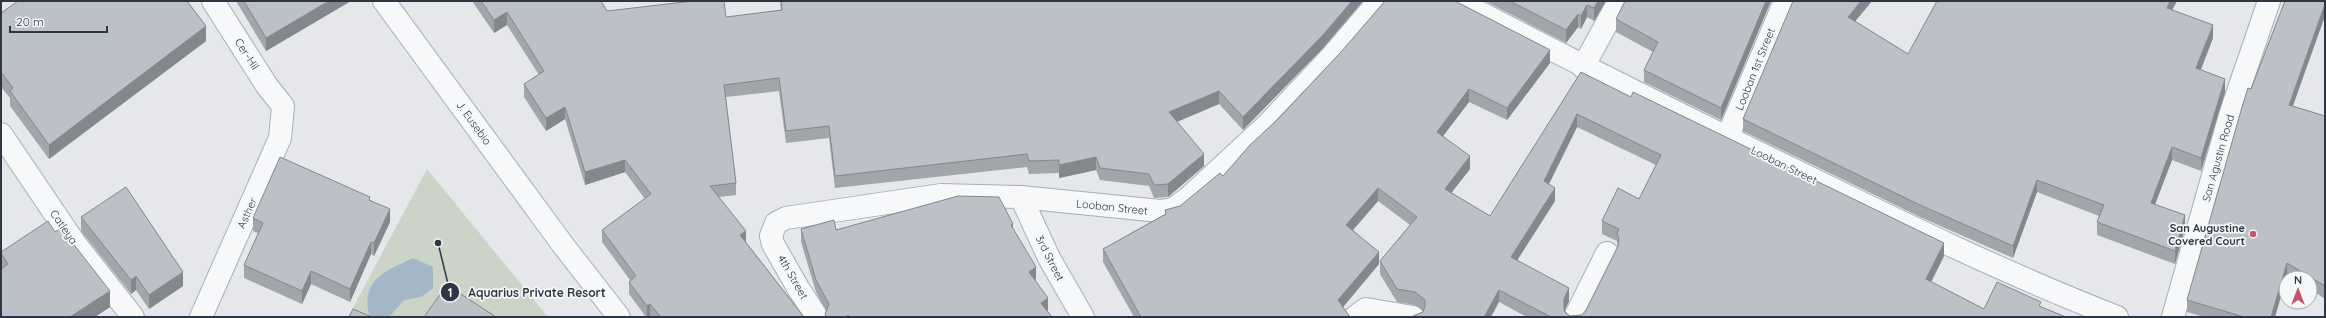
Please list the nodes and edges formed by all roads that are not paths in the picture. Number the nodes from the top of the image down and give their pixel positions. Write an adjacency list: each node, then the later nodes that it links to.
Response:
1 (213, 1): 9 (street, Cer-Hil)
2 (384, 1): 18 (street, J. Eusebio)
3 (1379, 1): 12 (street, Looban Street)
4 (1458, 1): 8 (street, Looban Street)
5 (1619, 1): 8 (street)
6 (1785, 1): 11 (street, Looban 1st Street)
7 (2269, 1): 24 (street, San Agustin Road)
8 (1583, 67): 11 (street, Looban Street)
9 (283, 106): 17 (street, Asther)
10 (1, 134): 16 (street, Catleya)
11 (1727, 138): 23 (street, Looban Street)
12 (1021, 197): 13 (street, Looban Street); 20 (street, 3rd Street)
13 (770, 236): 19 (street, 4th Street)
14 (1607, 253): 22 (street)
15 (1364, 314): 21 (street)
16 (133, 317)
17 (201, 317)
18 (619, 317)
19 (817, 317)
20 (1083, 317)
21 (1413, 317)
22 (1575, 317)
23 (2116, 317)
24 (2173, 317)

